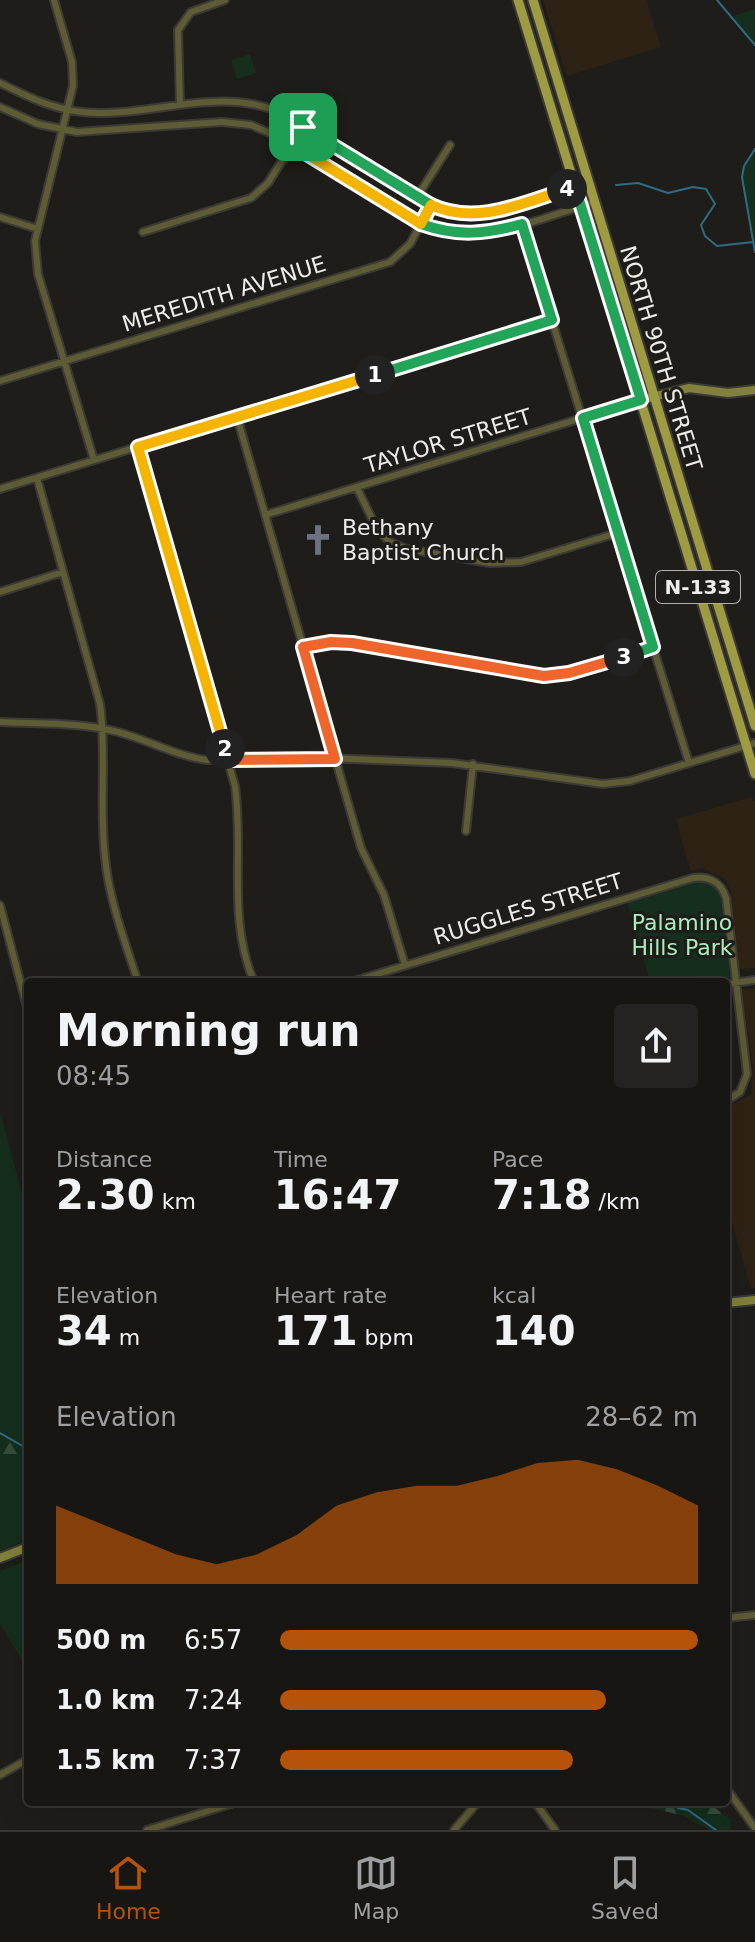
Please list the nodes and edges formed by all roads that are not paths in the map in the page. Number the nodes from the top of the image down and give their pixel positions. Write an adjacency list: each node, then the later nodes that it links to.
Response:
1 (54, 0): 8 (street)
2 (225, 0): 6 (street)
3 (518, 0): 14 (main road, NORTH 90TH STREET / N-133)
4 (533, 0): 13 (main road, NORTH 90TH STREET / N-133)
5 (0, 83): 8 (street)
6 (180, 104): 8 (street); 9 (street)
7 (0, 107): 10 (street)
8 (67, 110): 10 (street)
9 (303, 127): 11 (street); 15 (street)
10 (62, 130): 11 (street); 22 (street)
11 (292, 145): 20 (street); 23 (street)
12 (450, 145): 15 (street)
13 (589, 182): 14 (street); 16 (main road, NORTH 90TH STREET / N-133)
14 (575, 187): 17 (street); 18 (main road, NORTH 90TH STREET / N-133)
15 (417, 197): 17 (street)
16 (595, 202): 18 (street); 28 (main road, NORTH 90TH STREET / N-133)
17 (431, 205): 20 (street, MEREDITH AVENUE)
18 (581, 206): 21 (street); 29 (main road, NORTH 90TH STREET / N-133)
19 (0, 217): 22 (street)
20 (421, 224): 21 (street); 25 (street, MEREDITH AVENUE)
21 (522, 224): 24 (street)
22 (38, 229): 25 (street)
23 (143, 232)
24 (552, 320): 30 (street); 31 (street)
25 (65, 361): 26 (street, MEREDITH AVENUE); 33 (street)
26 (0, 381)
27 (755, 390): 28 (street)
28 (654, 396): 29 (street); 44 (main road, NORTH 90TH STREET / N-133)
29 (641, 400): 31 (street, TAYLOR STREET); 46 (main road, NORTH 90TH STREET / N-133)
30 (237, 417): 32 (street); 37 (street)
31 (583, 418): 35 (street, TAYLOR STREET); 38 (street)
32 (138, 447): 33 (street); 48 (street)
33 (94, 460): 34 (street)
34 (37, 478): 36 (street); 39 (street)
35 (357, 488): 37 (street, TAYLOR STREET); 38 (street)
36 (0, 489)
37 (265, 515): 41 (street)
38 (617, 533): 42 (street)
39 (63, 572): 40 (street); 45 (street)
40 (0, 592)
41 (303, 647): 42 (street); 47 (street)
42 (653, 647): 49 (street)
43 (0, 722): 45 (street)
44 (755, 726)
45 (104, 729): 48 (street); 55 (street)
46 (751, 744): 49 (street); 51 (main road, NORTH 90TH STREET / N-133)
47 (335, 759): 48 (street); 50 (street); 54 (street)
48 (228, 760): 56 (street)
49 (689, 763): 50 (street)
50 (473, 764): 52 (street)
51 (755, 774)
52 (466, 831)
53 (0, 905): 61 (street)
54 (405, 965): 57 (street, RUGGLES STREET); 59 (street, RUGGLES STREET)
55 (137, 978)
56 (253, 978)
57 (364, 978)
58 (755, 980): 59 (street)
59 (736, 982): 60 (street); 62 (street)
60 (730, 983)
61 (24, 996)
62 (730, 1098)
63 (755, 1300): 64 (street)
64 (730, 1303)
65 (24, 1549): 66 (street)
66 (0, 1558)
67 (755, 1615): 68 (street)
68 (730, 1618)
69 (24, 1761): 70 (street)
70 (0, 1775)
71 (730, 1794): 75 (street)
72 (224, 1806): 76 (street)
73 (475, 1806): 77 (street)
74 (538, 1806): 78 (street)
75 (755, 1828)
76 (147, 1830)
77 (454, 1830)
78 (555, 1830)

